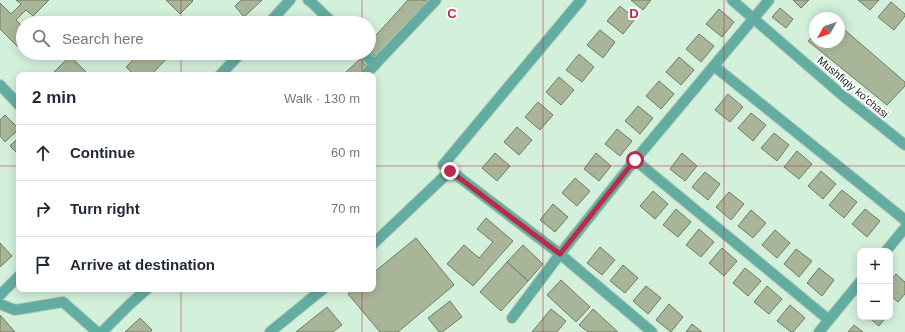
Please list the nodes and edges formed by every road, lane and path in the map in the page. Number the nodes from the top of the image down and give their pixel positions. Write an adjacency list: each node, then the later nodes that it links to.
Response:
1 (290, 0): 7 (street)
2 (308, 0): 8 (street)
3 (436, 0): 12 (street)
4 (582, 0): 20 (street)
5 (732, 0): 9 (street, Mushfiqiy ko'chasi)
6 (769, 0): 9 (street)
7 (275, 16)
8 (326, 16)
9 (754, 18): 13 (street); 18 (street, Mushfiqiy ko'chasi)
10 (234, 60): 14 (street)
11 (370, 60): 12 (street)
12 (375, 65): 15 (street)
13 (714, 66): 19 (street); 21 (street)
14 (223, 72)
15 (368, 72)
16 (0, 85): 17 (street)
17 (16, 102)
18 (905, 145)
19 (635, 160): 25 (street); 33 (street)
20 (450, 171): 23 (street); 25 (street)
21 (905, 220)
22 (905, 228): 24 (street)
23 (376, 241)
24 (888, 248)
25 (560, 254): 32 (street); 37 (street)
26 (16, 279): 30 (street)
27 (858, 284): 33 (street)
28 (144, 292): 35 (street)
29 (319, 292): 36 (street)
30 (0, 295)
31 (0, 304): 34 (street)
32 (512, 318)
33 (829, 320): 38 (street)
34 (96, 332)
35 (102, 332)
36 (270, 332)
37 (652, 332)
38 (819, 332)

